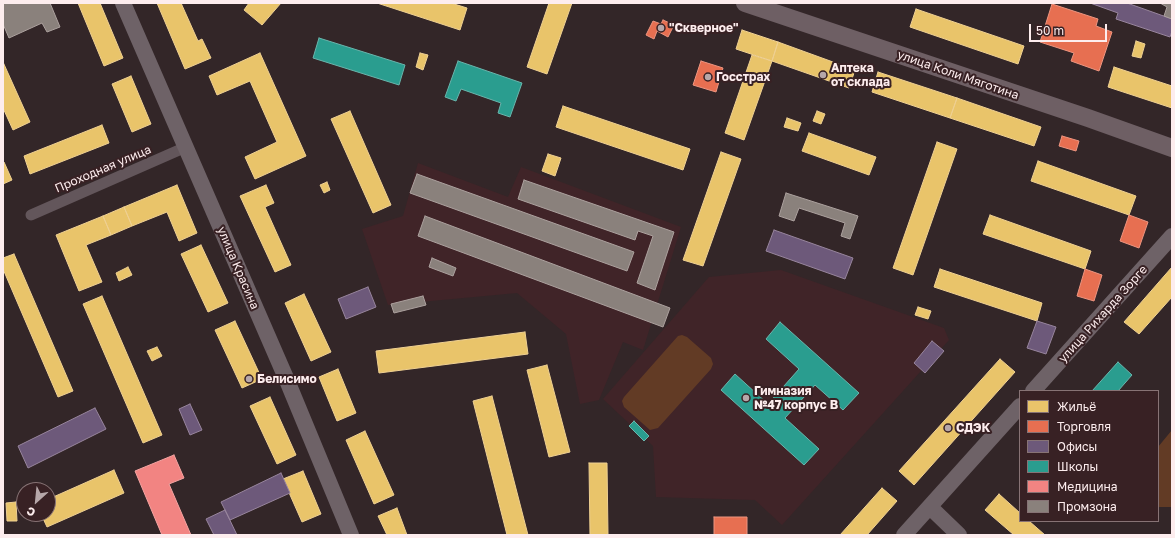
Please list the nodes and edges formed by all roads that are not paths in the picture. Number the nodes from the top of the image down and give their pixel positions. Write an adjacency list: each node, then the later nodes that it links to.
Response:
1 (124, 3): 3 (main road, улица Красина)
2 (745, 3): 4 (main road, улица Коли Мяготина)
3 (186, 147): 5 (street, Проходная улица); 10 (main road, улица Красина)
4 (1172, 148)
5 (31, 215)
6 (1172, 236): 7 (main road, улица Рихарда Зорге)
7 (1034, 390)
8 (1019, 407): 9 (main road)
9 (930, 507): 11 (main road); 12 (main road)
10 (351, 535)
11 (904, 535)
12 (959, 535)

